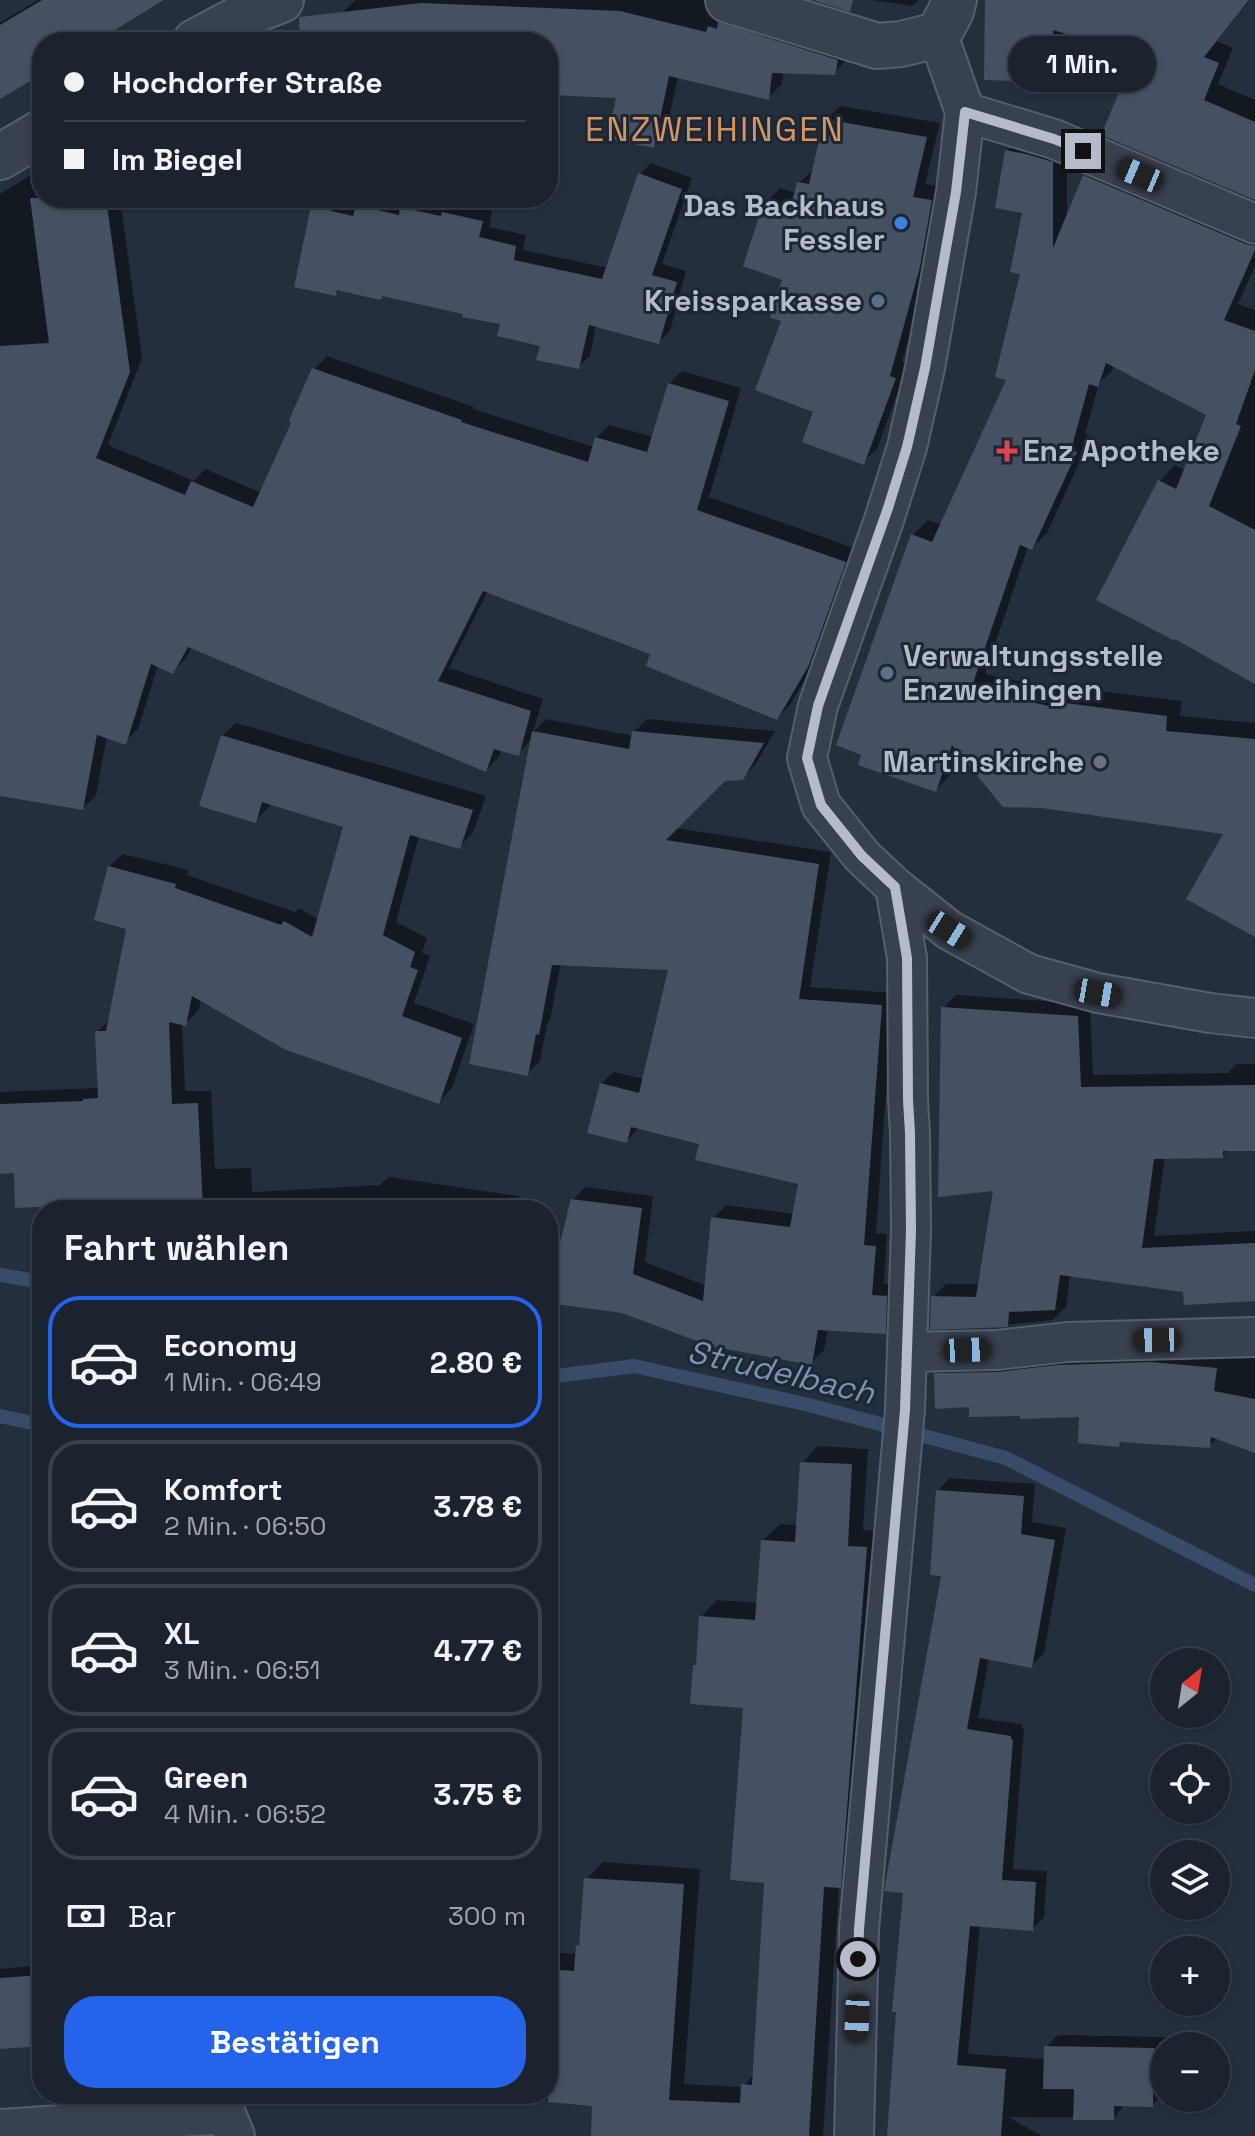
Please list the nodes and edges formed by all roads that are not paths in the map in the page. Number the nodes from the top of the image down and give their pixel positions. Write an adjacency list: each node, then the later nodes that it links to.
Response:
1 (728, 0): 3 (street)
2 (262, 3): 4 (street)
3 (946, 17): 5 (street)
4 (212, 32)
5 (965, 112): 8 (street); 9 (street)
6 (32, 138): 7 (street)
7 (0, 157)
8 (1255, 224)
9 (895, 887): 10 (street); 12 (street)
10 (1255, 1018)
11 (1255, 1337): 12 (street)
12 (907, 1352): 15 (street)
13 (0, 2129): 14 (street)
14 (235, 2136)
15 (854, 2136)

